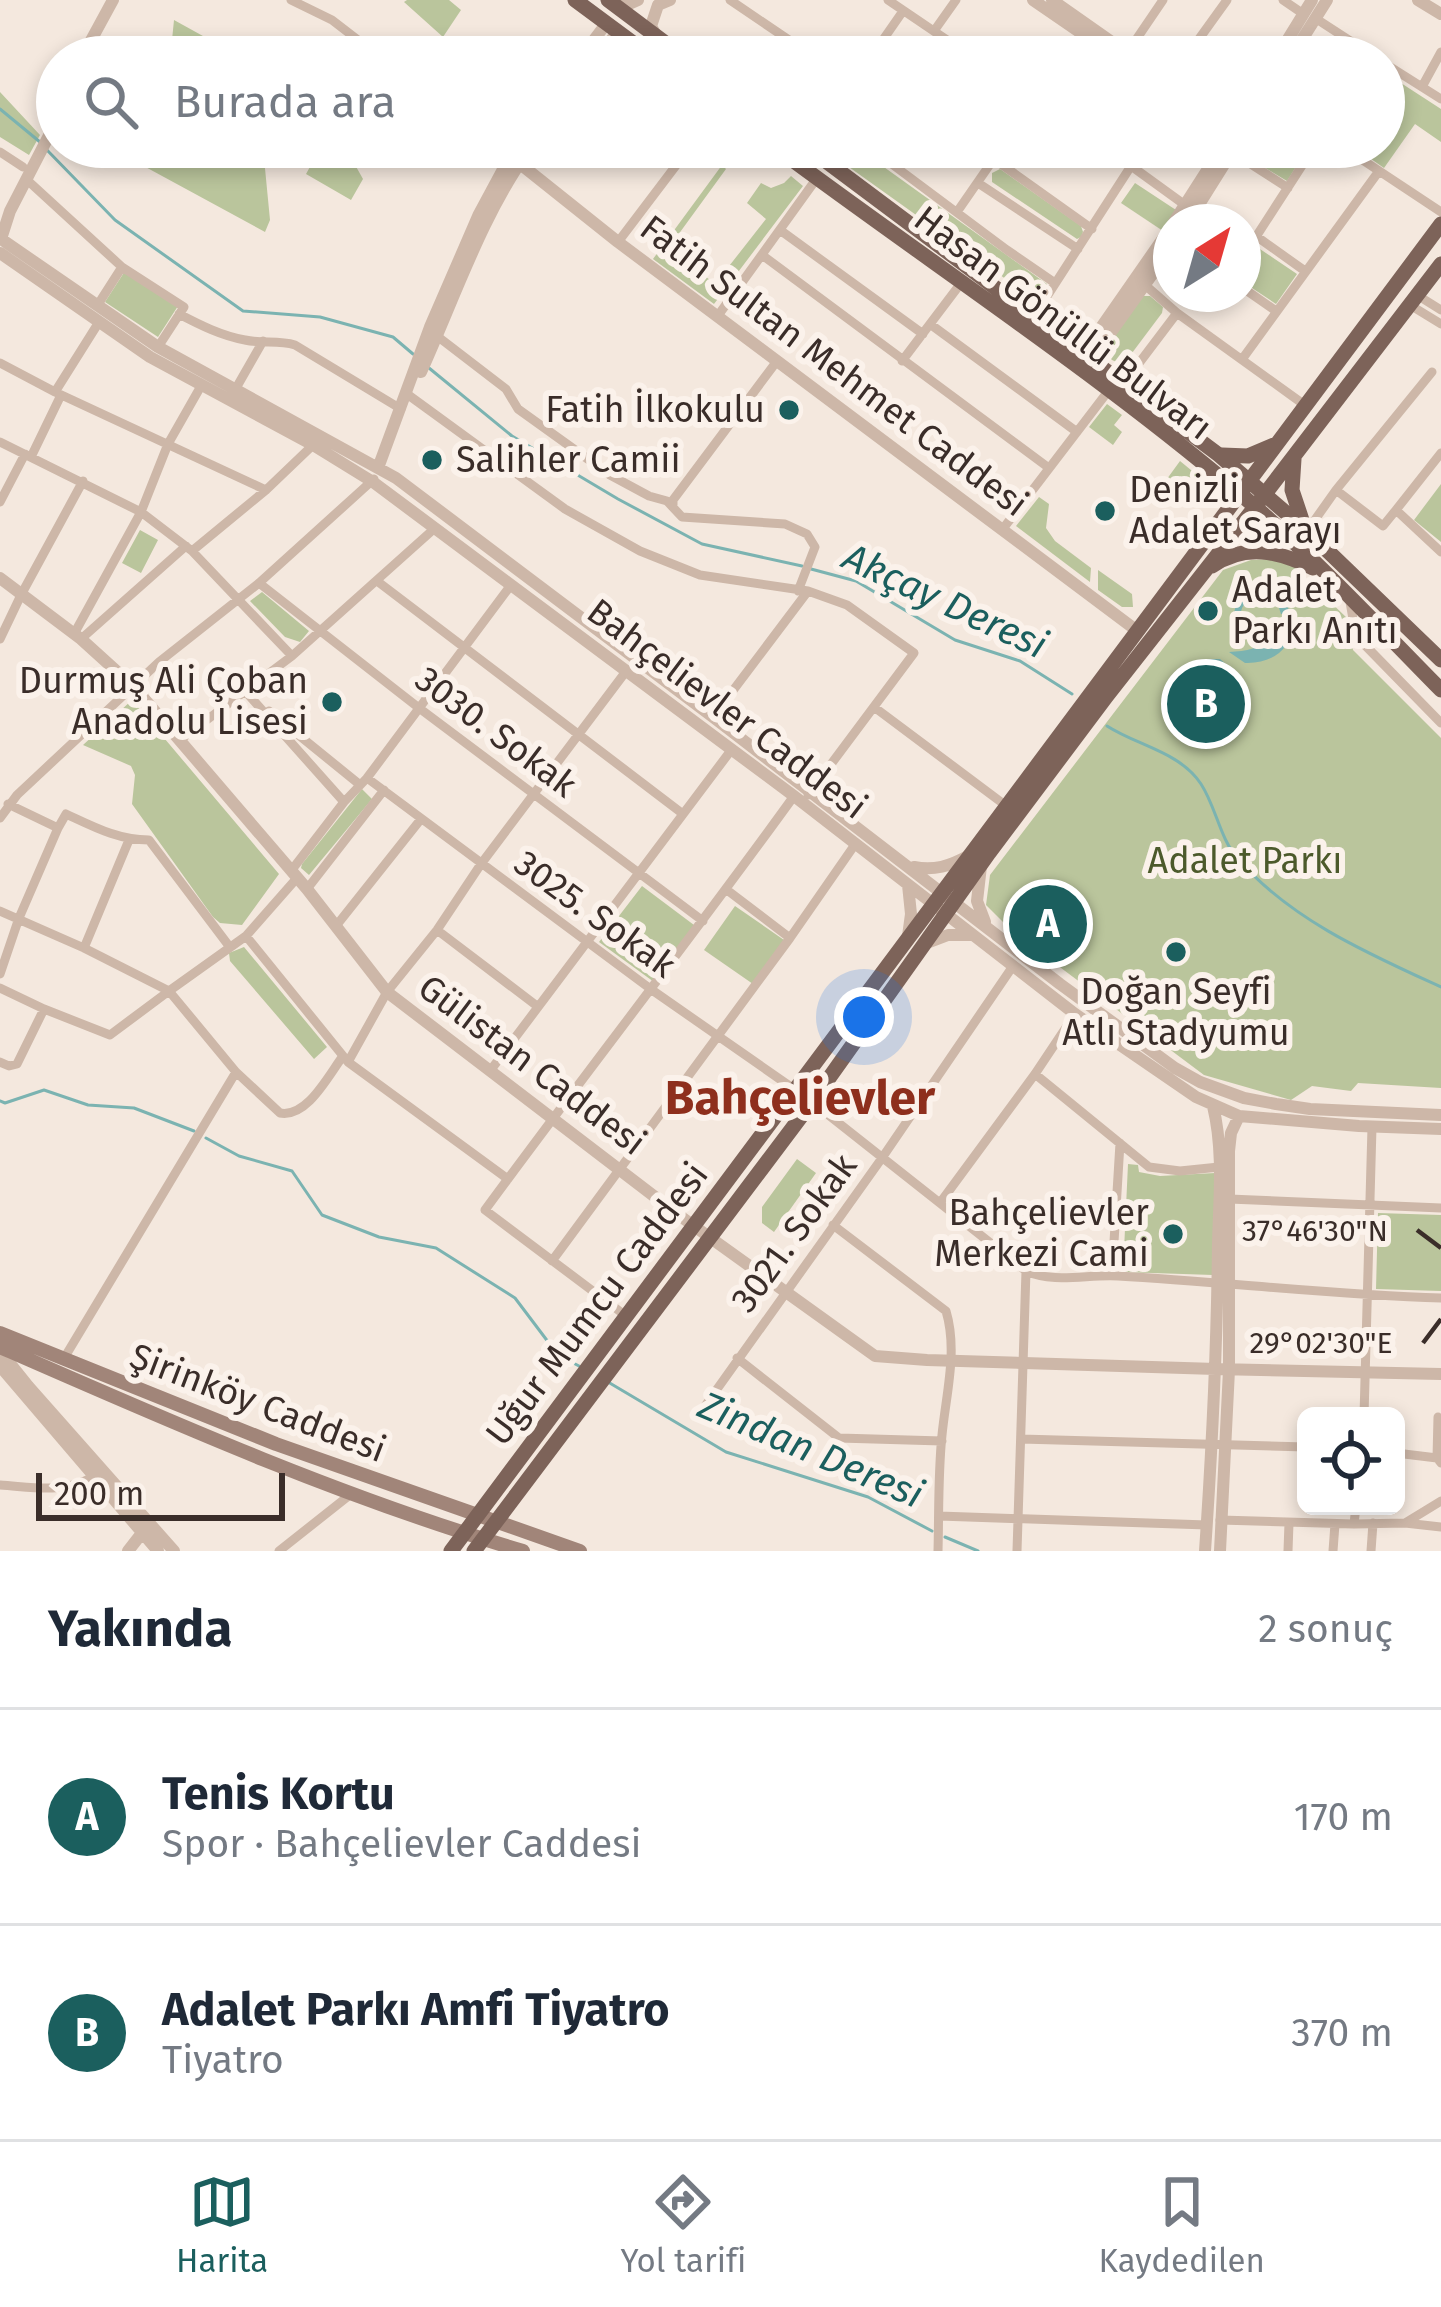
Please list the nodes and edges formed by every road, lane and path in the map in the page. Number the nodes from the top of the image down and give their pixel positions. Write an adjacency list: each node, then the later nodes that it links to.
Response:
1 (117, 0): 23 (street); 24 (street)
2 (291, 0): 25 (street)
3 (575, 0): 21 (main road)
4 (609, 0): 5 (street); 29 (main road)
5 (638, 0)
6 (670, 0): 30 (street)
7 (730, 0): 31 (street)
8 (888, 0): 18 (street)
9 (956, 0): 22 (street)
10 (1033, 0): 34 (street)
11 (1052, 0): 35 (street)
12 (1228, 0): 37 (street)
13 (1283, 0): 20 (street)
14 (1312, 0): 20 (street)
15 (1327, 0): 20 (street)
16 (1418, 0): 19 (street)
17 (1160, 1): 36 (street)
18 (904, 10): 22 (street); 32 (street)
19 (1441, 14)
20 (1309, 16): 38 (street); 39 (street); 40 (street)
21 (612, 28): 26 (street); 27 (street); 28 (main road)
22 (934, 31): 33 (street)
23 (95, 36)
24 (101, 36)
25 (353, 36)
26 (603, 36)
27 (608, 36)
28 (623, 36)
29 (655, 36)
30 (657, 36)
31 (783, 36)
32 (886, 36)
33 (941, 36)
34 (1085, 36)
35 (1099, 36)
36 (1138, 36)
37 (1201, 36)
38 (1293, 36)
39 (1300, 36)
40 (1340, 36)
41 (1441, 52): 43 (street)
42 (1405, 75): 43 (street)
43 (1423, 86): 44 (street)
44 (1441, 99)
45 (36, 150): 63 (street)
46 (0, 152): 63 (street)
47 (505, 168): 102 (street)
48 (528, 168): 78 (street, Fatih Sultan Mehmet Caddesi)
49 (675, 168): 78 (street)
50 (803, 168): 64 (main road, Hasan Gönüllü Bulvarı)
51 (835, 168): 98 (main road, Hasan Gönüllü Bulvarı)
52 (898, 168): 70 (street)
53 (987, 168): 65 (street)
54 (1016, 168): 75 (street)
55 (1130, 168): 75 (street)
56 (1134, 168): 67 (street)
57 (1215, 168): 68 (street)
58 (1219, 168): 69 (street)
59 (1258, 168): 66 (street)
60 (1301, 168): 66 (street)
61 (1375, 168): 62 (street)
62 (1378, 170): 71 (street); 85 (street)
63 (24, 173): 72 (street); 79 (street); 84 (street)
64 (817, 178): 76 (street); 87 (main road, Hasan Gönüllü Bulvarı)
65 (978, 183): 70 (street); 80 (street)
66 (1288, 188): 74 (street)
67 (1184, 204)
68 (1186, 204)
69 (1198, 204)
70 (957, 212): 88 (street)
71 (1441, 212)
72 (0, 214)
73 (1441, 224): 117 (main road, Uğur Mumcu Caddesi)
74 (1261, 228)
75 (1092, 229): 80 (street)
76 (780, 230): 82 (street); 101 (street)
77 (1261, 240): 85 (street)
78 (618, 242): 97 (street, Fatih Sultan Mehmet Caddesi)
79 (0, 244): 92 (street, Bahçelievler Caddesi); 99 (street, Bahçelievler Caddesi)
80 (1078, 249): 88 (street)
81 (1153, 254): 105 (street)
82 (762, 255): 97 (street); 108 (street)
83 (1441, 265): 90 (main road, Uğur Mumcu Caddesi)
84 (122, 267): 92 (street); 96 (street)
85 (1305, 271): 94 (street)
86 (1153, 274): 89 (street)
87 (961, 283): 101 (street); 113 (main road, Hasan Gönüllü Bulvarı)
88 (1055, 284): 98 (street)
89 (1145, 285): 95 (street); 110 (street)
90 (1413, 300): 93 (street); 100 (street); 124 (main road, Uğur Mumcu Caddesi)
91 (1261, 301): 94 (street)
92 (97, 306): 104 (street, Bahçelievler Caddesi)
93 (1441, 310)
94 (1276, 311): 106 (street)
95 (1177, 313): 106 (street); 113 (street)
96 (179, 314): 103 (street); 104 (street)
97 (717, 317): 107 (street, Fatih Sultan Mehmet Caddesi)
98 (1034, 318): 105 (main road, Hasan Gönüllü Bulvarı)
99 (99, 322): 112 (street, Bahçelievler Caddesi); 115 (street)
100 (1441, 324)
101 (927, 329): 108 (street); 119 (street)
102 (433, 338): 116 (street); 136 (street)
103 (263, 341): 114 (street); 118 (street)
104 (158, 347): 114 (street, Bahçelievler Caddesi)
105 (1076, 349): 110 (main road, Hasan Gönüllü Bulvarı)
106 (1243, 358): 117 (street)
107 (777, 361): 136 (street); 141 (street, Fatih Sultan Mehmet Caddesi)
108 (902, 361): 128 (street)
109 (0, 363): 115 (street)
110 (1099, 365): 113 (main road, Hasan Gönüllü Bulvarı)
111 (1432, 372): 133 (street)
112 (201, 386): 122 (street); 123 (street, Bahçelievler Caddesi)
113 (1116, 386): 119 (street); 127 (main road, Hasan Gönüllü Bulvarı)
114 (236, 390): 129 (street, Bahçelievler Caddesi)
115 (58, 394): 122 (street); 126 (street)
116 (407, 394): 118 (street); 151 (street)
117 (1306, 406): 120 (main road, Uğur Mumcu Caddesi)
118 (400, 409): 129 (street)
119 (1077, 432): 128 (street)
120 (1281, 440): 127 (main road); 131 (main road, Uğur Mumcu Caddesi)
121 (0, 442): 126 (street)
122 (168, 444): 132 (street); 138 (street)
123 (313, 445): 129 (street, Bahçelievler Caddesi); 132 (street)
124 (1296, 451): 134 (main road, Uğur Mumcu Caddesi); 142 (main road)
125 (1441, 453): 137 (street)
126 (28, 455): 130 (street); 135 (street)
127 (1213, 461): 131 (main road, Hasan Gönüllü Bulvarı); 139 (main road)
128 (1049, 468): 141 (street)
129 (375, 475): 140 (street, Bahçelievler Caddesi); 149 (street); 168 (street, Bahçelievler Caddesi)
130 (83, 482): 138 (street); 152 (street)
131 (1246, 488): 134 (main road, Hasan Gönüllü Bulvarı); 139 (main road, Uğur Mumcu Caddesi)
132 (266, 490): 143 (street)
133 (1336, 490): 137 (street); 142 (street)
134 (1260, 501): 142 (main road); 145 (main road, Uğur Mumcu Caddesi); 146 (main road)
135 (0, 502)
136 (673, 505): 151 (street)
137 (1396, 510): 144 (street)
138 (142, 512): 143 (street); 157 (street)
139 (1219, 524): 155 (main road, Uğur Mumcu Caddesi)
140 (435, 528): 148 (street); 150 (street, Bahçelievler Caddesi)
141 (1002, 530): 155 (street, Fatih Sultan Mehmet Caddesi)
142 (1307, 531): 161 (main road)
143 (189, 549): 154 (street); 157 (street)
144 (1441, 552)
145 (1200, 575): 146 (main road); 187 (main road, Uğur Mumcu Caddesi)
146 (1328, 575): 153 (main road)
147 (0, 578): 152 (street, Gülistan Caddesi)
148 (377, 581): 156 (street); 159 (street)
149 (259, 583): 154 (street); 156 (street, 3030. Sokak)
150 (511, 585): 159 (street); 162 (street, Bahçelievler Caddesi)
151 (803, 591): 166 (street); 168 (street)
152 (21, 595): 157 (street, Gülistan Caddesi); 158 (street)
153 (1349, 596): 164 (main road); 169 (street)
154 (238, 598): 160 (street); 163 (street)
155 (1136, 629): 180 (main road, Uğur Mumcu Caddesi)
156 (320, 631): 160 (street); 167 (street, 3030. Sokak)
157 (77, 636): 163 (street, Gülistan Caddesi)
158 (0, 639)
159 (464, 648): 167 (street); 170 (street)
160 (292, 656): 165 (street)
161 (1441, 660)
162 (627, 670): 170 (street); 172 (street, Bahçelievler Caddesi)
163 (134, 688): 171 (street, Gülistan Caddesi); 178 (street)
164 (1441, 690)
165 (246, 692): 171 (street); 173 (street, 3025. Sokak); 179 (street)
166 (874, 706): 177 (street); 180 (street)
167 (419, 708): 173 (street); 176 (street, 3030. Sokak)
168 (713, 717): 177 (street, Bahçelievler Caddesi)
169 (1441, 723)
170 (578, 735): 176 (street); 181 (street)
171 (180, 740): 191 (street, Gülistan Caddesi)
172 (732, 749): 177 (street, Bahçelievler Caddesi); 181 (street)
173 (363, 781): 174 (street, 3025. Sokak); 179 (street)
174 (384, 790): 183 (street, 3025. Sokak); 191 (street)
175 (0, 793): 178 (street)
176 (535, 794): 188 (street); 190 (street, 3030. Sokak)
177 (802, 797): 186 (street, Bahçelievler Caddesi); 189 (street, Bahçelievler Caddesi); 193 (street)
178 (11, 802): 182 (street); 184 (street)
179 (344, 802): 191 (street)
180 (1005, 805): 187 (main road, Uğur Mumcu Caddesi)
181 (682, 814): 190 (street)
182 (0, 818)
183 (421, 819): 188 (street, 3025. Sokak); 198 (street)
184 (58, 828): 185 (street); 196 (street)
185 (130, 840): 207 (street); 208 (street)
186 (856, 843): 192 (street, Bahçelievler Caddesi); 203 (street)
187 (975, 859): 189 (street); 194 (main road, Uğur Mumcu Caddesi); 199 (street)
188 (481, 864): 200 (street); 204 (street, 3025. Sokak)
189 (906, 865): 194 (street, Bahçelievler Caddesi)
190 (638, 873): 197 (street, 3030. Sokak); 204 (street)
191 (298, 880): 198 (street, Gülistan Caddesi); 202 (street)
192 (908, 884): 194 (street, Bahçelievler Caddesi); 205 (street)
193 (727, 890): 197 (street); 203 (street)
194 (944, 903): 199 (street, Bahçelievler Caddesi); 201 (street, Bahçelievler Caddesi); 205 (main road, Uğur Mumcu Caddesi); 206 (main road, Uğur Mumcu Caddesi)
195 (0, 910): 196 (street)
196 (19, 919): 208 (street); 210 (street)
197 (703, 921): 212 (street)
198 (336, 926): 214 (street, Gülistan Caddesi)
199 (988, 928): 227 (street, Bahçelievler Caddesi)
200 (437, 930): 214 (street); 215 (street)
201 (974, 935): 206 (street); 209 (street, Bahçelievler Caddesi)
202 (246, 936): 207 (street); 219 (street)
203 (790, 938): 218 (street)
204 (587, 940): 212 (street, 3025. Sokak); 215 (street)
205 (908, 940): 224 (main road, Uğur Mumcu Caddesi)
206 (926, 944): 225 (main road, Uğur Mumcu Caddesi)
207 (229, 946): 213 (street)
208 (84, 948): 213 (street)
209 (1013, 966): 217 (street, Bahçelievler Caddesi); 233 (street, 3021. Sokak)
210 (0, 974)
211 (0, 988): 216 (street)
212 (652, 990): 218 (street, 3025. Sokak); 229 (street)
213 (169, 992): 216 (street); 222 (street)
214 (387, 992): 219 (street); 221 (street, Gülistan Caddesi)
215 (537, 1006): 221 (street)
216 (44, 1009): 220 (street)
217 (1075, 1014): 223 (street); 226 (street, Bahçelievler Caddesi)
218 (718, 1035): 224 (street, 3025. Sokak); 235 (street)
219 (345, 1059): 222 (street); 236 (street)
220 (0, 1063)
221 (490, 1071): 229 (street, Gülistan Caddesi)
222 (236, 1072): 255 (street)
223 (1035, 1074): 232 (street); 238 (street)
224 (794, 1089): 242 (main road, Uğur Mumcu Caddesi)
225 (812, 1102): 233 (street); 243 (main road, Uğur Mumcu Caddesi)
226 (1213, 1106): 228 (street, Bahçelievler Caddesi); 234 (street)
227 (1441, 1115)
228 (1239, 1116): 230 (street, Bahçelievler Caddesi); 237 (street)
229 (552, 1117): 235 (street, Gülistan Caddesi); 236 (street)
230 (1372, 1127): 231 (street, Bahçelievler Caddesi); 239 (street)
231 (1441, 1129)
232 (1120, 1143): 234 (street); 246 (street)
233 (881, 1158): 238 (street); 241 (street, 3021. Sokak)
234 (1219, 1167): 247 (street)
235 (618, 1169): 242 (street, Gülistan Caddesi); 244 (street)
236 (508, 1179): 244 (street)
237 (1228, 1199): 239 (street); 247 (street)
238 (940, 1203): 245 (street)
239 (1370, 1204): 240 (street); 249 (street)
240 (1441, 1208)
241 (833, 1225): 248 (street, 3021. Sokak); 256 (street)
242 (694, 1226): 243 (street, Gülistan Caddesi); 251 (main road, Uğur Mumcu Caddesi)
243 (709, 1237): 248 (street, Gülistan Caddesi); 282 (main road, Uğur Mumcu Caddesi)
244 (552, 1261): 251 (street)
245 (1026, 1270): 246 (street); 257 (street)
246 (1112, 1275): 247 (street)
247 (1223, 1284): 249 (street); 259 (street)
248 (786, 1293): 254 (street, 3021. Sokak); 256 (street, Gülistan Caddesi)
249 (1366, 1296): 250 (street); 260 (street)
250 (1441, 1298)
251 (626, 1316): 276 (main road, Uğur Mumcu Caddesi)
252 (0, 1334): 255 (main road, Şirinköy Caddesi)
253 (0, 1349): 273 (main road, Şirinköy Caddesi); 292 (street)
254 (737, 1358): 263 (street, 3021. Sokak); 266 (street)
255 (63, 1360): 276 (main road, Şirinköy Caddesi)
256 (951, 1361): 257 (street, Gülistan Caddesi); 266 (street)
257 (1024, 1363): 259 (street, Gülistan Caddesi); 265 (street)
258 (0, 1366): 271 (street)
259 (1222, 1369): 260 (street, Gülistan Caddesi); 267 (street)
260 (1366, 1372): 261 (street, Gülistan Caddesi); 262 (street)
261 (1441, 1374)
262 (1364, 1407)
263 (700, 1413)
264 (1438, 1418): 270 (street)
265 (1021, 1439): 267 (street); 278 (street)
266 (941, 1441): 277 (street)
267 (1220, 1443): 268 (street); 279 (street)
268 (1297, 1447)
269 (1405, 1455): 270 (street)
270 (1439, 1461)
271 (93, 1477): 272 (street); 287 (street)
272 (0, 1485)
273 (351, 1494): 288 (main road, Şirinköy Caddesi); 293 (street)
274 (1441, 1502): 281 (street)
275 (1355, 1515): 285 (street)
276 (476, 1516): 282 (main road, Şirinköy Caddesi); 288 (main road, Uğur Mumcu Caddesi)
277 (939, 1516): 278 (street); 297 (street)
278 (1017, 1518): 279 (street); 298 (street)
279 (1214, 1522): 280 (street); 299 (street); 300 (street)
280 (1289, 1522): 284 (street); 301 (street)
281 (1405, 1522): 283 (street); 286 (street)
282 (496, 1523): 289 (main road, Uğur Mumcu Caddesi); 296 (main road, Şirinköy Caddesi)
283 (1372, 1523): 285 (street); 303 (street)
284 (1335, 1524): 285 (street); 302 (street)
285 (1354, 1524)
286 (1441, 1527)
287 (142, 1533): 290 (street); 291 (street)
288 (464, 1533): 289 (main road, Şirinköy Caddesi); 294 (main road, Uğur Mumcu Caddesi)
289 (478, 1545): 295 (main road, Şirinköy Caddesi)
290 (128, 1551)
291 (158, 1551)
292 (174, 1551)
293 (280, 1551)
294 (451, 1551)
295 (523, 1551)
296 (580, 1551)
297 (938, 1551)
298 (1017, 1551)
299 (1205, 1551)
300 (1220, 1551)
301 (1288, 1551)
302 (1334, 1551)
303 (1371, 1551)

